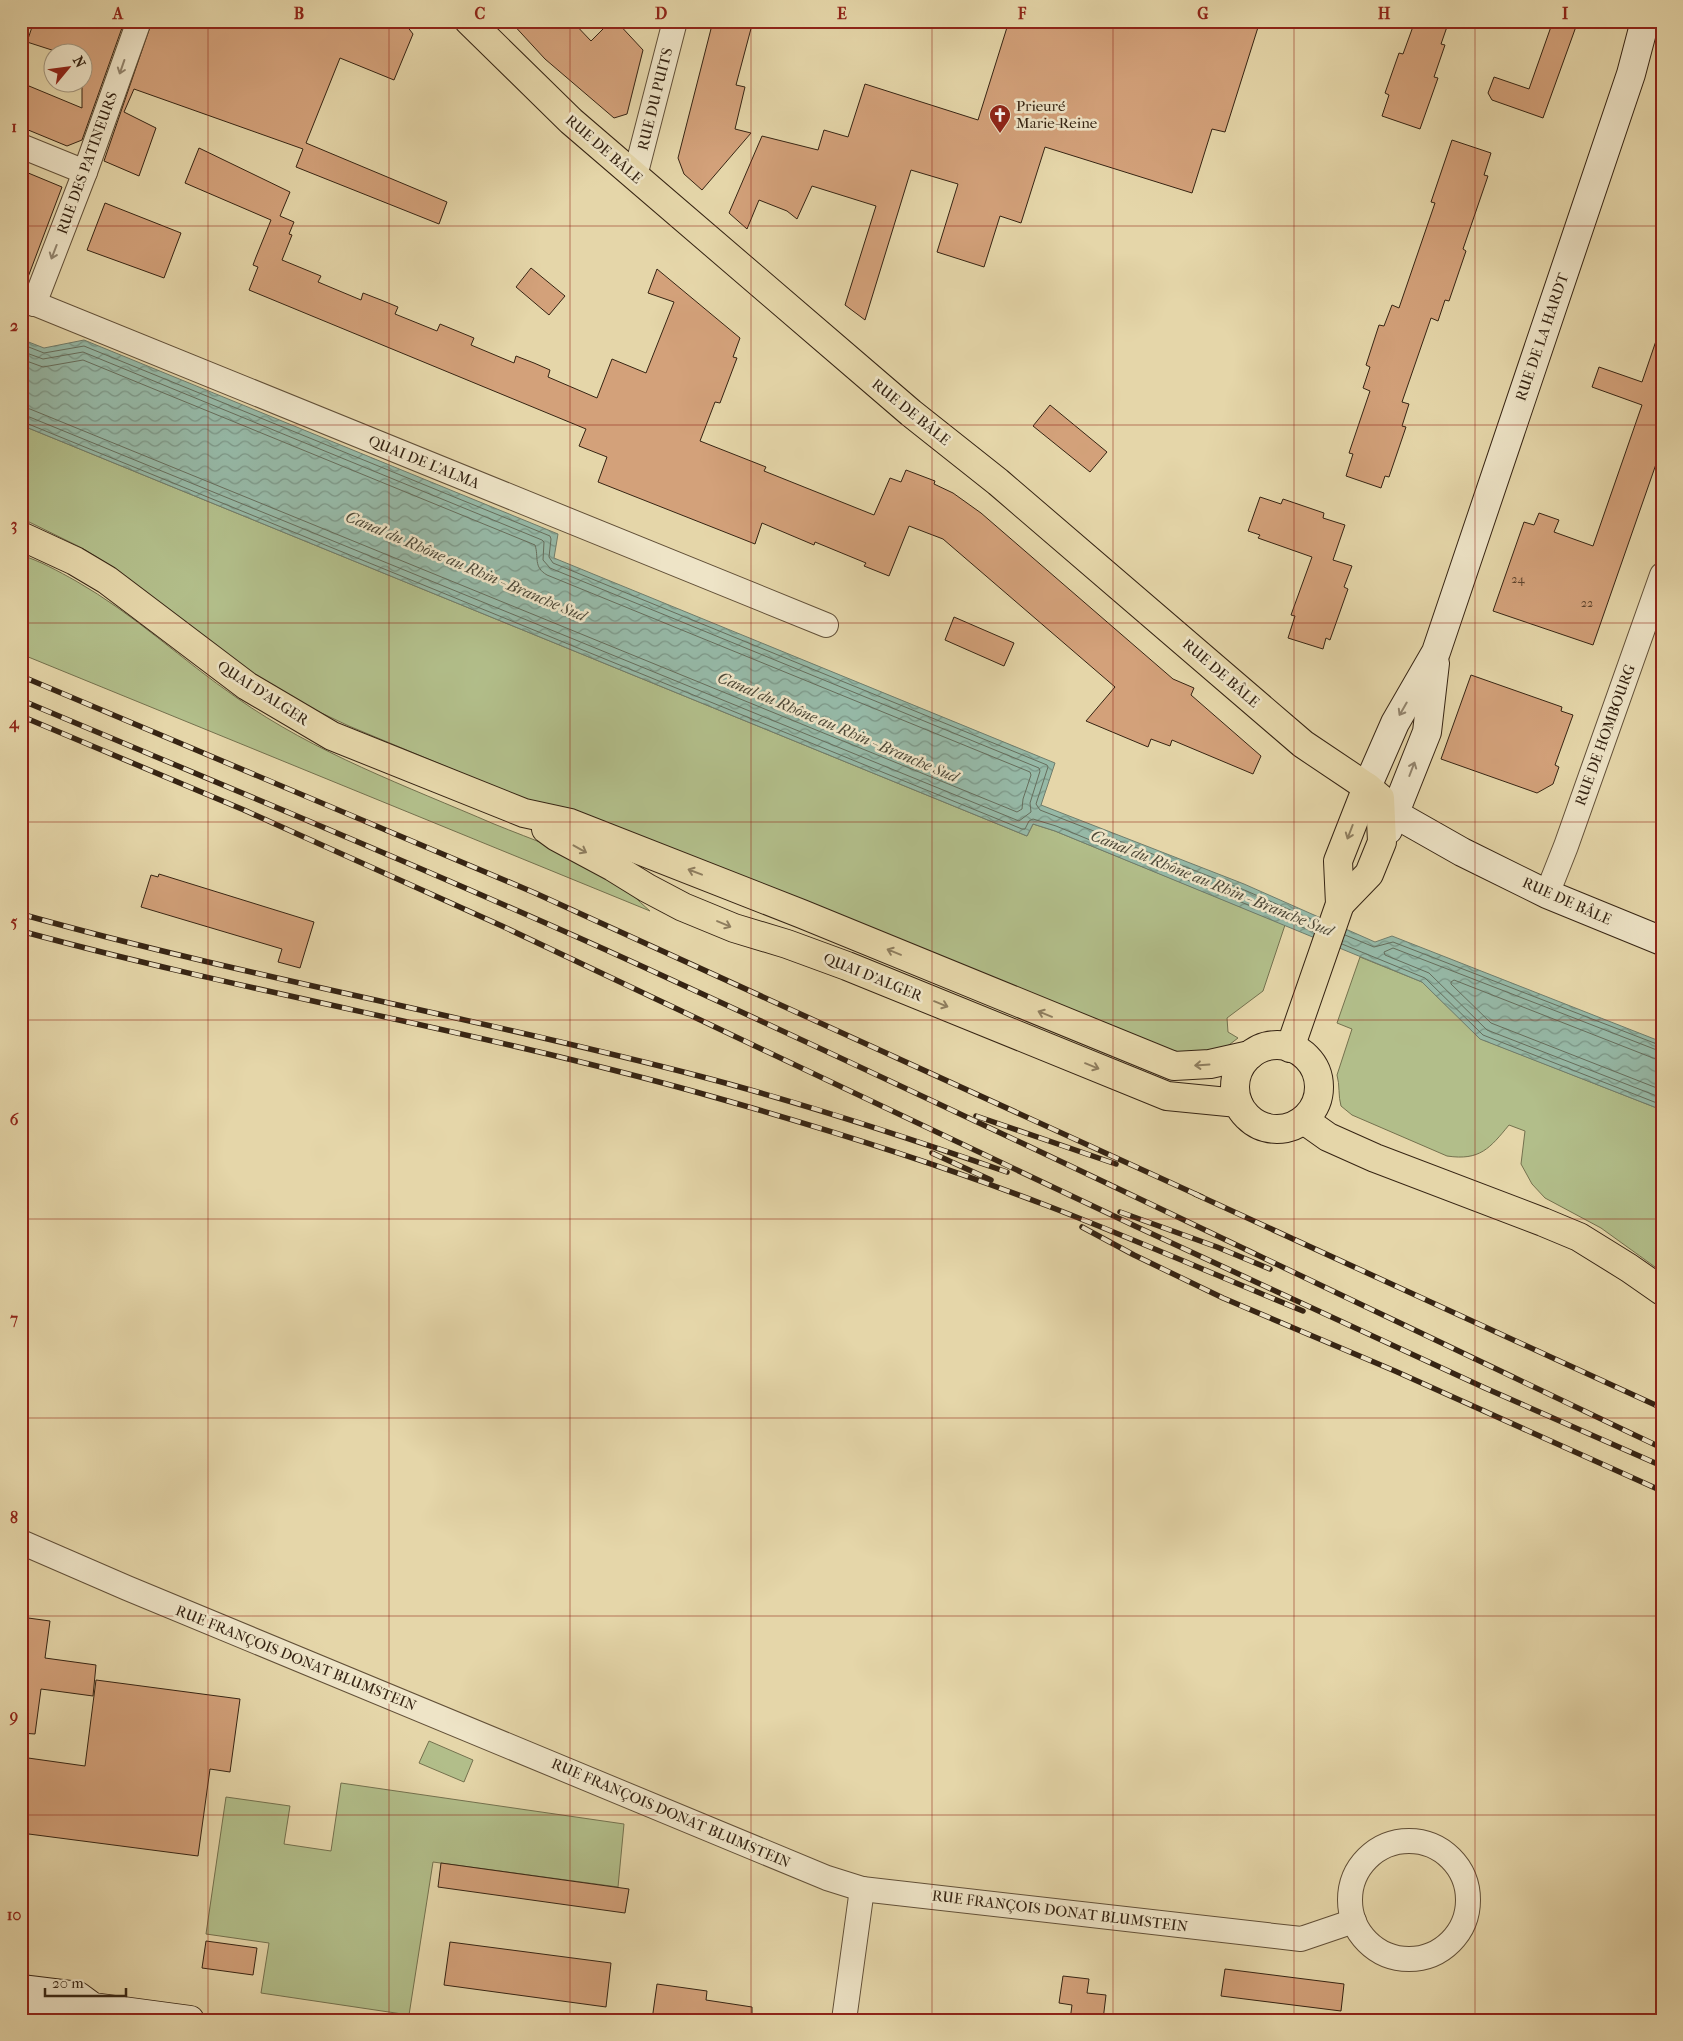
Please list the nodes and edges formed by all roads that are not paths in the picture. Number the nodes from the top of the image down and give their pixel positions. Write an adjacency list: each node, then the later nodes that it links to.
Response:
1 (139, 21): 6 (street, RUE DES PATINEURS, one-way to 6)
2 (469, 21): 7 (main road, RUE DE BÂLE)
3 (675, 21): 7 (street, RUE DU PUITS)
4 (1645, 21): 13 (main road, RUE DE LA HARDT)
5 (21, 146): 6 (street)
6 (85, 172): 8 (street, RUE DES PATINEURS, one-way to 8)
7 (634, 176): 14 (main road, RUE DE BÂLE)
8 (28, 301): 12 (street, QUAI DE L'ALMA)
9 (21, 536): 15 (main road, QUAI D'ALGER)
10 (1662, 575): 11 (street, RUE DE HOMBOURG)
11 (1655, 618): 18 (street, RUE DE HOMBOURG)
12 (826, 625)
13 (1436, 652): 14 (main road, RUE DE LA HARDT, one-way to 14); 16 (main road, RUE DE LA HARDT, one-way to 13)
14 (1367, 787): 17 (main road, RUE DE LA HARDT); 19 (main road, RUE DE LA HARDT, one-way to 19)
15 (524, 813): 22 (main road, QUAI D'ALGER, one-way to 15); 23 (main road, QUAI D'ALGER, one-way to 23)
16 (1395, 814): 17 (main road, RUE DE LA HARDT); 18 (main road, RUE DE BÂLE)
17 (1382, 842): 19 (main road, RUE DE LA HARDT)
18 (1547, 894): 20 (main road, RUE DE BÂLE)
19 (1340, 904): 21 (main road)
20 (1662, 941)
21 (1290, 1048): 22 (main road); 24 (main road)
22 (1250, 1055): 23 (main road)
23 (1238, 1103): 24 (main road)
24 (1304, 1120): 25 (main road)
25 (1662, 1292)
26 (21, 1542): 27 (street, RUE FRANÇOIS DONAT BLUMSTEIN)
27 (862, 1889): 28 (street, RUE FRANÇOIS DONAT BLUMSTEIN); 33 (street)
28 (1354, 1922): 28 (street)
29 (21, 1989): 30 (main road)
30 (94, 2007): 31 (main road); 32 (main road)
31 (21, 2013)
32 (190, 2020)
33 (844, 2020)

